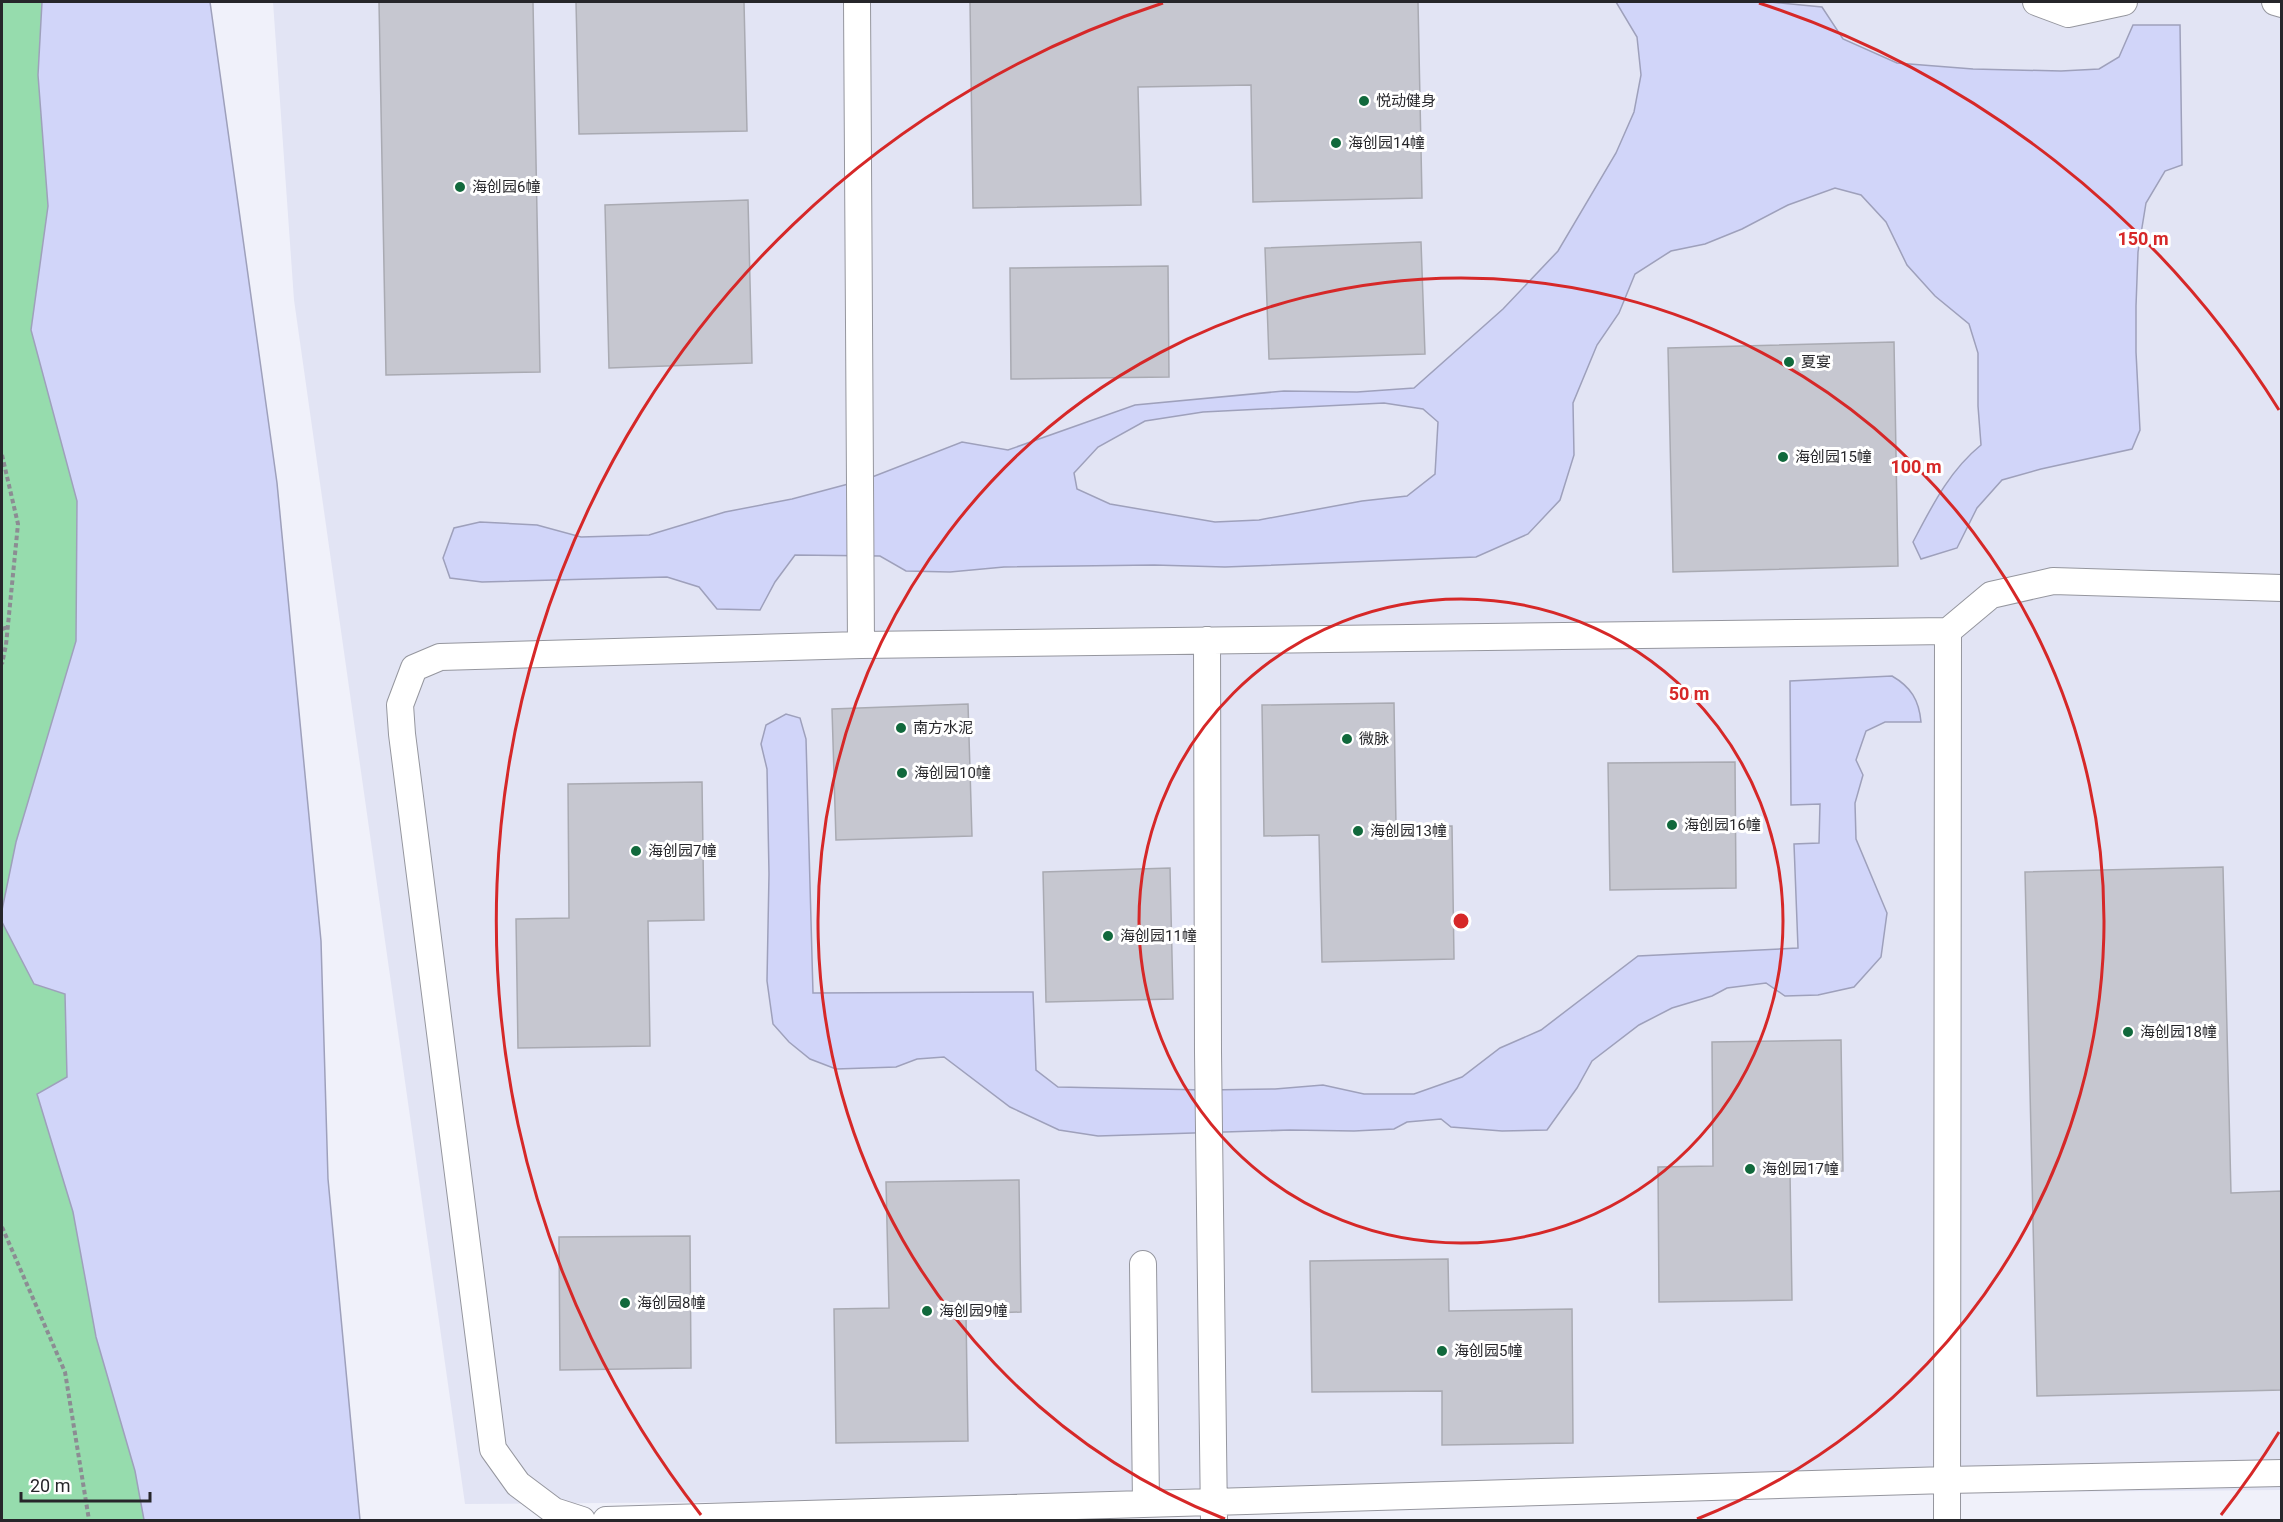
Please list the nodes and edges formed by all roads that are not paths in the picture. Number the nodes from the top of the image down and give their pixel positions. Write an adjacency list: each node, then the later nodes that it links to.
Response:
1 (856, 2): 9 (lane)
2 (2036, 2): 3 (lane)
3 (2124, 2)
4 (2275, 2): 5 (lane)
5 (2282, 4)
6 (2282, 588): 7 (lane)
7 (1948, 631): 8 (lane); 12 (lane)
8 (1207, 639): 9 (lane); 14 (lane)
9 (861, 645): 15 (lane)
10 (1143, 1264): 13 (lane)
11 (2282, 1473): 12 (lane)
12 (1947, 1480): 14 (lane); 17 (lane)
13 (1146, 1503): 14 (lane); 16 (lane)
14 (1214, 1511)
15 (582, 1521)
16 (606, 1521)
17 (1947, 1521)

